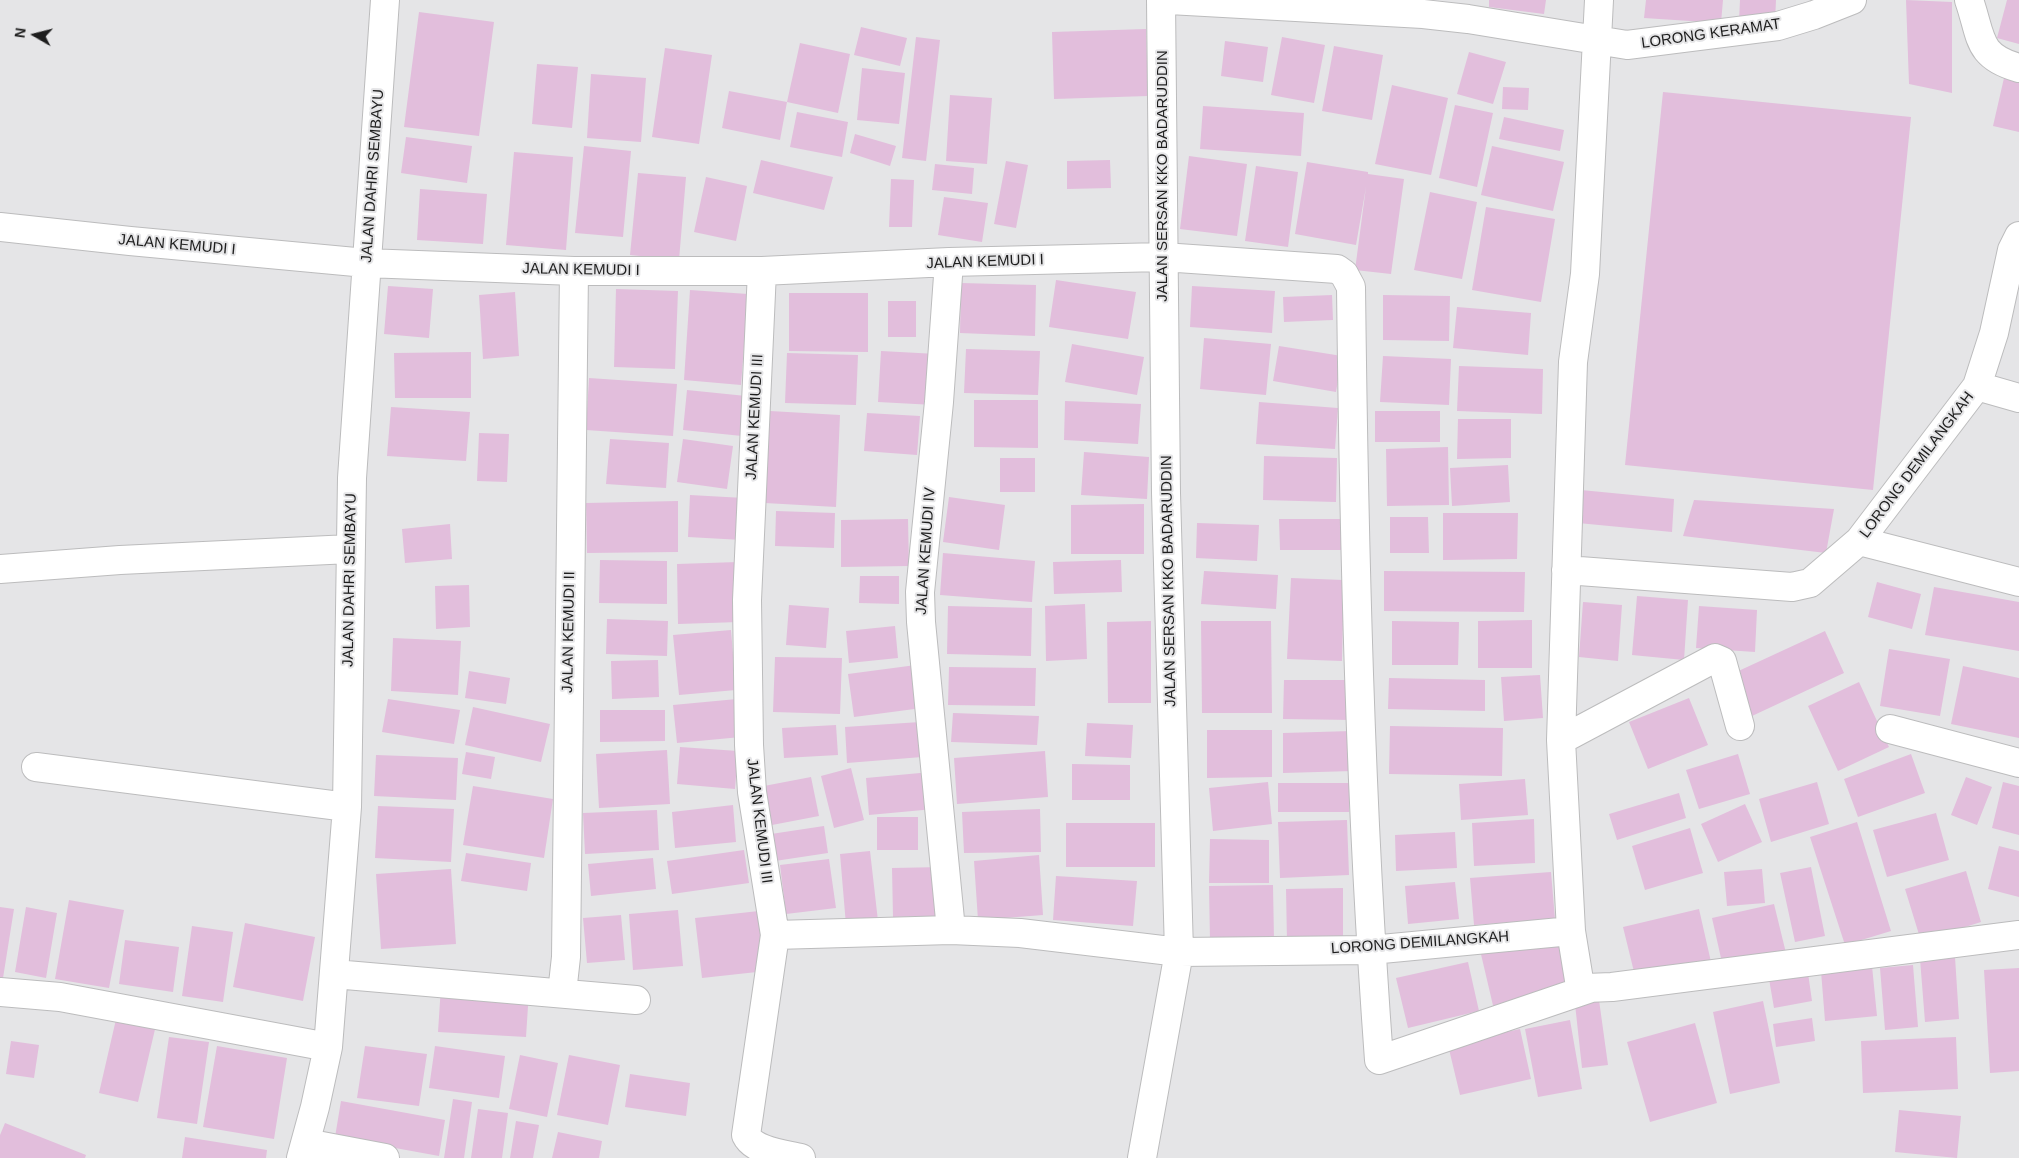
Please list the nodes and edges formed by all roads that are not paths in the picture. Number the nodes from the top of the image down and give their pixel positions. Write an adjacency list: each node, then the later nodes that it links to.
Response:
1 (386, 0): 12 (street, JALAN DAHRI SEMBAYU)
2 (1161, 0): 11 (street, JALAN SERSAN KKO BADARUDDIN)
3 (1169, 0): 7 (street, LORONG KERAMAT)
4 (1600, 0): 7 (street)
5 (1969, 0): 8 (street)
6 (1838, 3): 7 (street, LORONG KERAMAT)
7 (1596, 40): 21 (street)
8 (2019, 68)
9 (0, 227): 12 (street, JALAN KEMUDI I)
10 (2019, 236): 16 (street, LORONG DEMILANGKAH)
11 (1163, 257): 13 (street, JALAN KEMUDI I); 33 (street, JALAN KEMUDI I); 34 (street, JALAN SERSAN KKO BADARUDDIN)
12 (366, 262): 15 (street, JALAN KEMUDI I); 19 (street, JALAN DAHRI SEMBAYU)
13 (949, 262): 14 (street, JALAN KEMUDI I); 29 (street, JALAN KEMUDI IV)
14 (762, 271): 15 (street, JALAN KEMUDI I); 31 (street, JALAN KEMUDI III)
15 (574, 272): 38 (street, JALAN KEMUDI II)
16 (1978, 386): 17 (street); 18 (street, LORONG DEMILANGKAH)
17 (2019, 398)
18 (1859, 541): 21 (street, LORONG DEMILANGKAH); 22 (street)
19 (350, 549): 20 (street); 28 (street, JALAN DAHRI SEMBAYU)
20 (0, 569)
21 (1566, 570): 25 (street)
22 (2019, 582)
23 (1740, 726): 25 (street)
24 (1890, 730): 26 (street)
25 (1561, 740): 30 (street)
26 (2019, 763)
27 (36, 767): 28 (street)
28 (347, 807): 35 (street, JALAN DAHRI SEMBAYU)
29 (951, 930): 31 (street); 34 (street)
30 (1571, 931): 33 (street, LORONG DEMILANGKAH); 36 (street)
31 (775, 935): 43 (street, JALAN KEMUDI III)
32 (2019, 935): 36 (street)
33 (1371, 950): 34 (street, LORONG DEMILANGKAH); 36 (street, JALAN KEMUDI I)
34 (1179, 952): 44 (street, JALAN SERSAN KKO BADARUDDIN)
35 (334, 974): 38 (street); 40 (street, JALAN DAHRI SEMBAYU)
36 (1591, 988)
37 (0, 992): 40 (street)
38 (562, 993): 39 (street)
39 (636, 1000)
40 (328, 1047): 41 (street, JALAN DAHRI SEMBAYU)
41 (303, 1150): 42 (street)
42 (385, 1158)
43 (801, 1158)
44 (1142, 1158)

